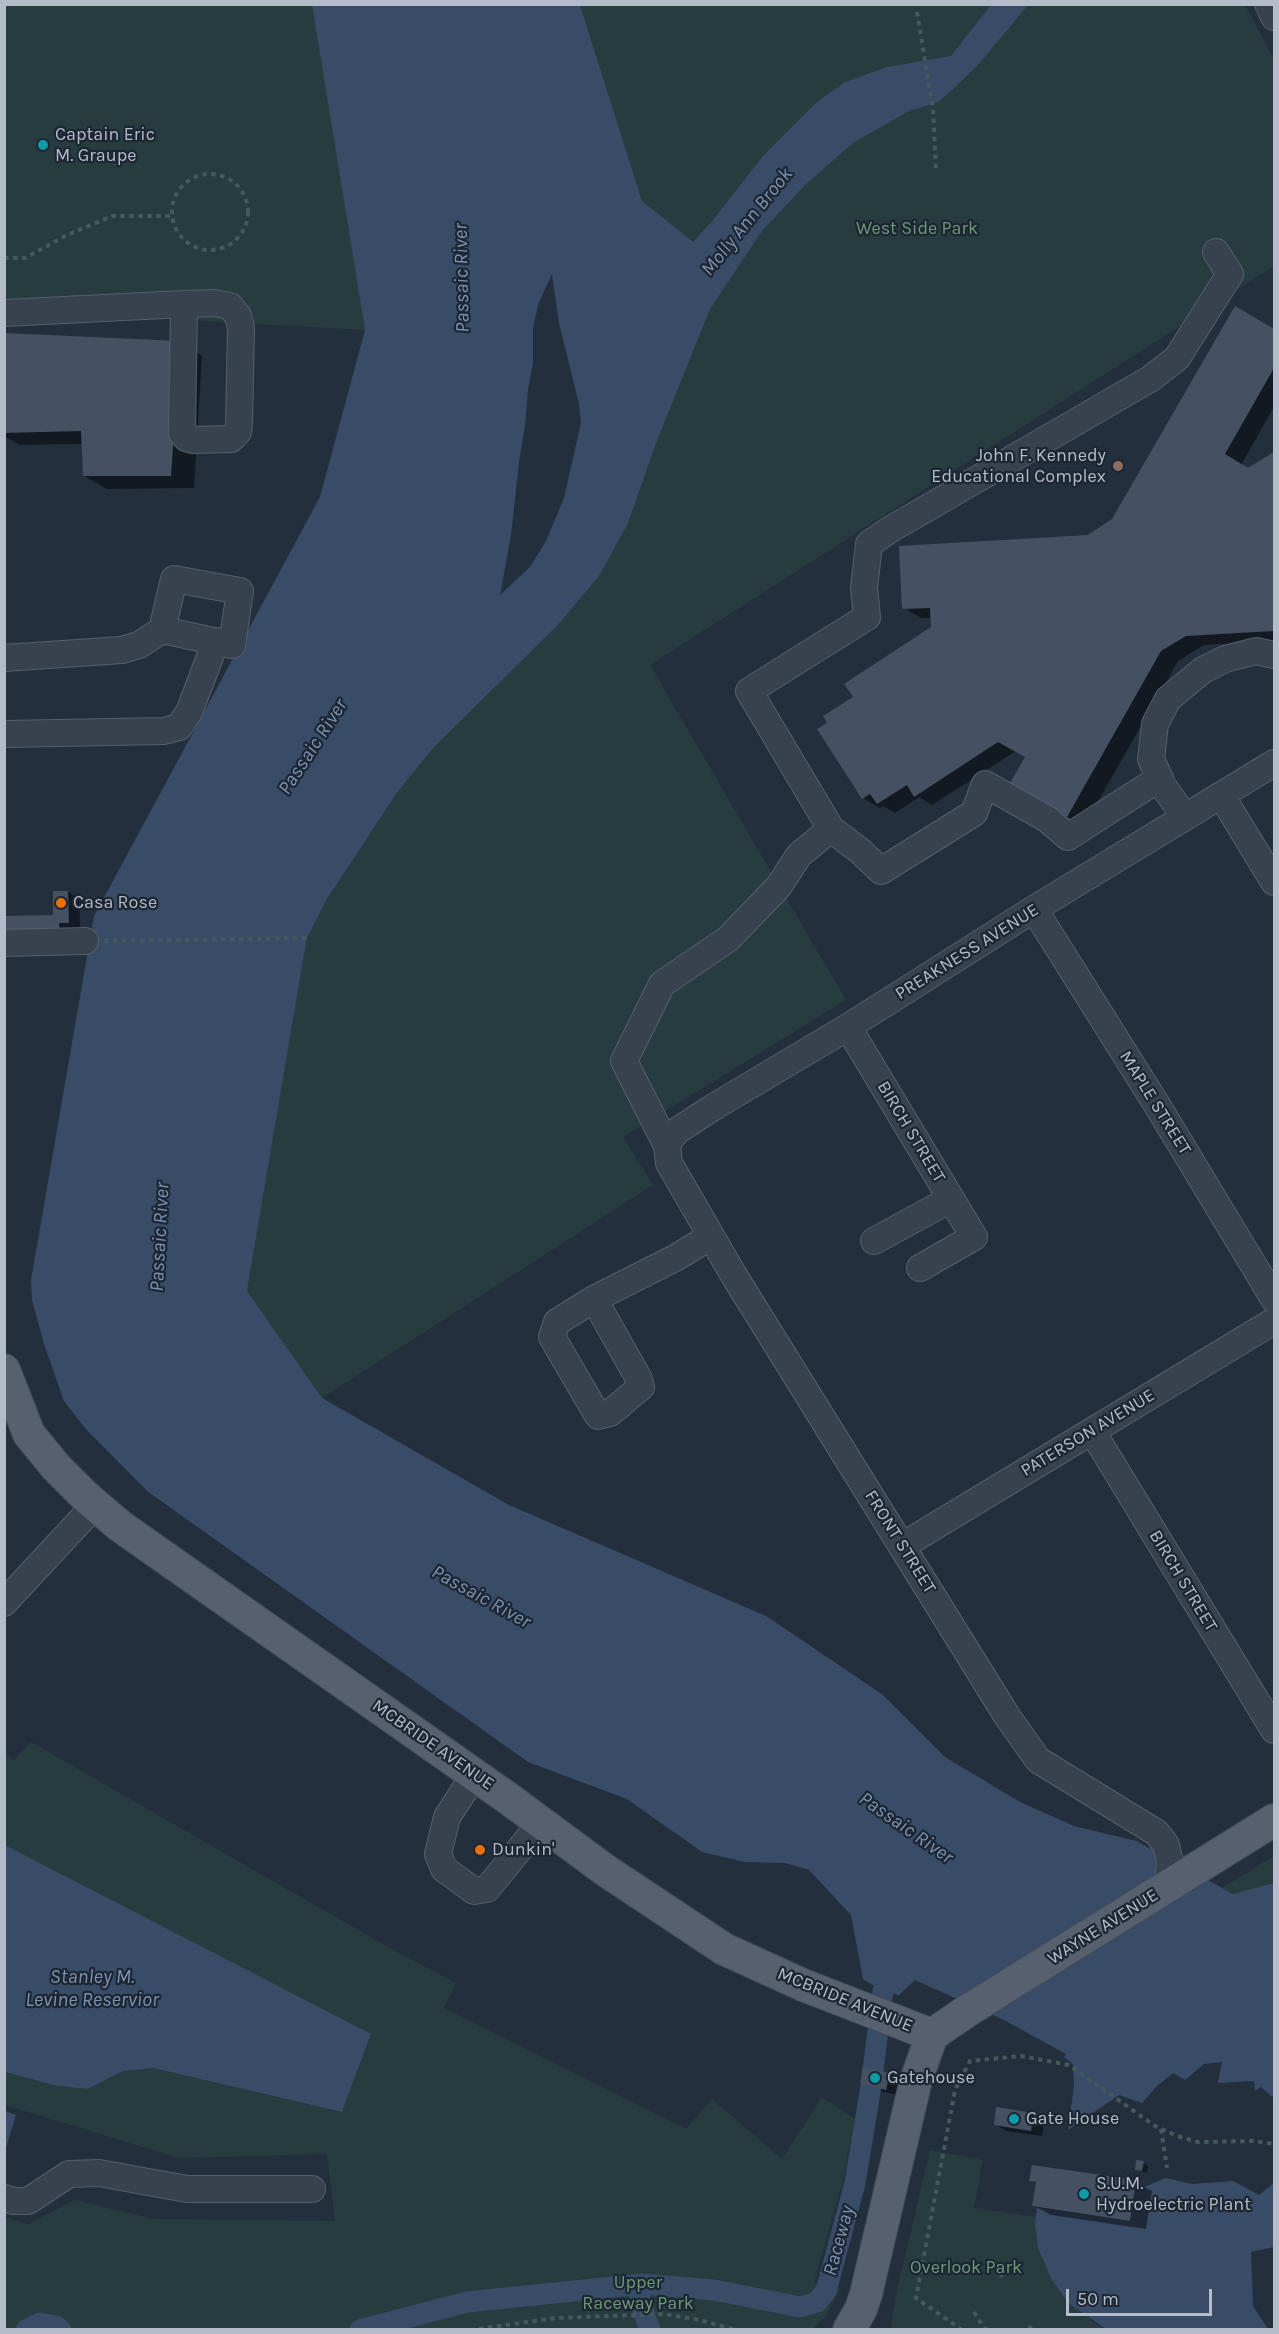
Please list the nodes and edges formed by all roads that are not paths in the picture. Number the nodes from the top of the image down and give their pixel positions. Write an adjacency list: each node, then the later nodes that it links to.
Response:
1 (1268, 4): 2 (street)
2 (1275, 17)
3 (1216, 252): 15 (street)
4 (184, 304): 4 (street); 5 (street)
5 (4, 312)
6 (162, 630): 7 (street); 7 (street); 9 (street)
7 (216, 641): 10 (street)
8 (1275, 655): 12 (street)
9 (4, 658)
10 (4, 734)
11 (1275, 764): 13 (street, PREAKNESS AVENUE)
12 (1160, 778): 14 (street); 15 (street)
13 (1221, 795): 14 (street, PREAKNESS AVENUE); 16 (street)
14 (1185, 817): 17 (street, PREAKNESS AVENUE)
15 (831, 829): 21 (street, FRONT STREET)
16 (1275, 882)
17 (1034, 909): 20 (street, PREAKNESS AVENUE); 27 (street, MAPLE STREET)
18 (85, 941): 19 (street)
19 (4, 943)
20 (848, 1027): 21 (street, PREAKNESS AVENUE); 22 (street, BIRCH STREET)
21 (667, 1146): 23 (street, FRONT STREET)
22 (951, 1198): 24 (street); 25 (street, BIRCH STREET)
23 (711, 1236): 26 (street); 32 (street, FRONT STREET)
24 (874, 1240)
25 (921, 1268)
26 (594, 1299)
27 (1275, 1299)
28 (1275, 1321): 30 (street, PATERSON AVENUE)
29 (7, 1387): 31 (main road, MCBRIDE AVENUE)
30 (1092, 1431): 32 (street, PATERSON AVENUE); 34 (street, BIRCH STREET)
31 (95, 1505): 33 (street); 35 (main road, MCBRIDE AVENUE)
32 (902, 1546): 38 (street, FRONT STREET)
33 (4, 1603)
34 (1275, 1730)
35 (475, 1774): 37 (main road, MCBRIDE AVENUE); 37 (street)
36 (1275, 1820): 38 (main road, WAYNE AVENUE)
37 (541, 1823): 39 (main road, MCBRIDE AVENUE)
38 (1162, 1891): 39 (main road, WAYNE AVENUE)
39 (932, 2035): 42 (main road)
40 (312, 2189): 41 (street)
41 (4, 2198)
42 (849, 2330)

